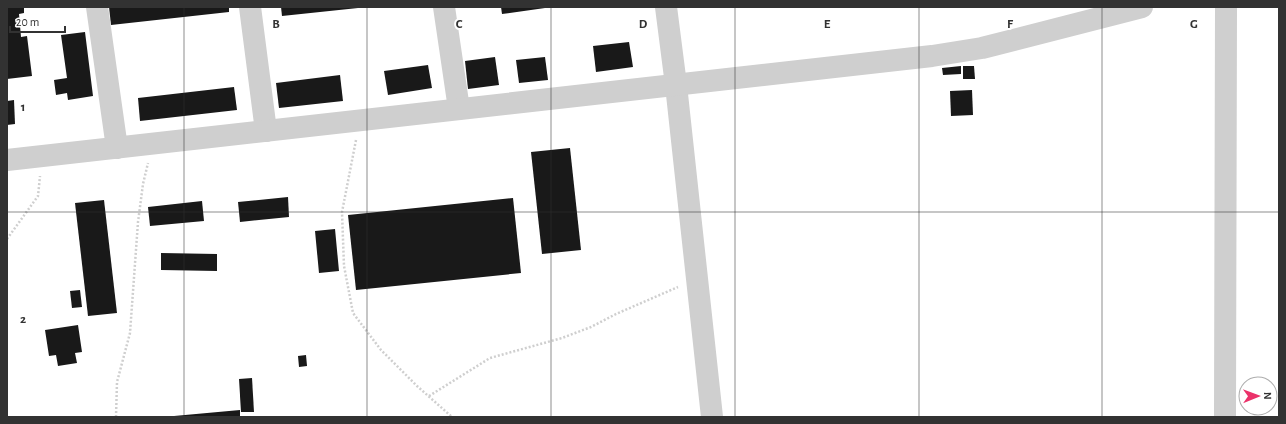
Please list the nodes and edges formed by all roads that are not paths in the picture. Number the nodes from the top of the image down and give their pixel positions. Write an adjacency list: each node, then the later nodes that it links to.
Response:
1 (97, 7): 10 (street)
2 (250, 7): 9 (street)
3 (444, 7): 8 (street)
4 (666, 7): 7 (street)
5 (1142, 7): 7 (street)
6 (1226, 7): 13 (street)
7 (676, 85): 8 (street); 12 (street)
8 (459, 109): 9 (street)
9 (266, 131): 10 (street)
10 (117, 148): 11 (street)
11 (7, 160)
12 (712, 417)
13 (1225, 417)

